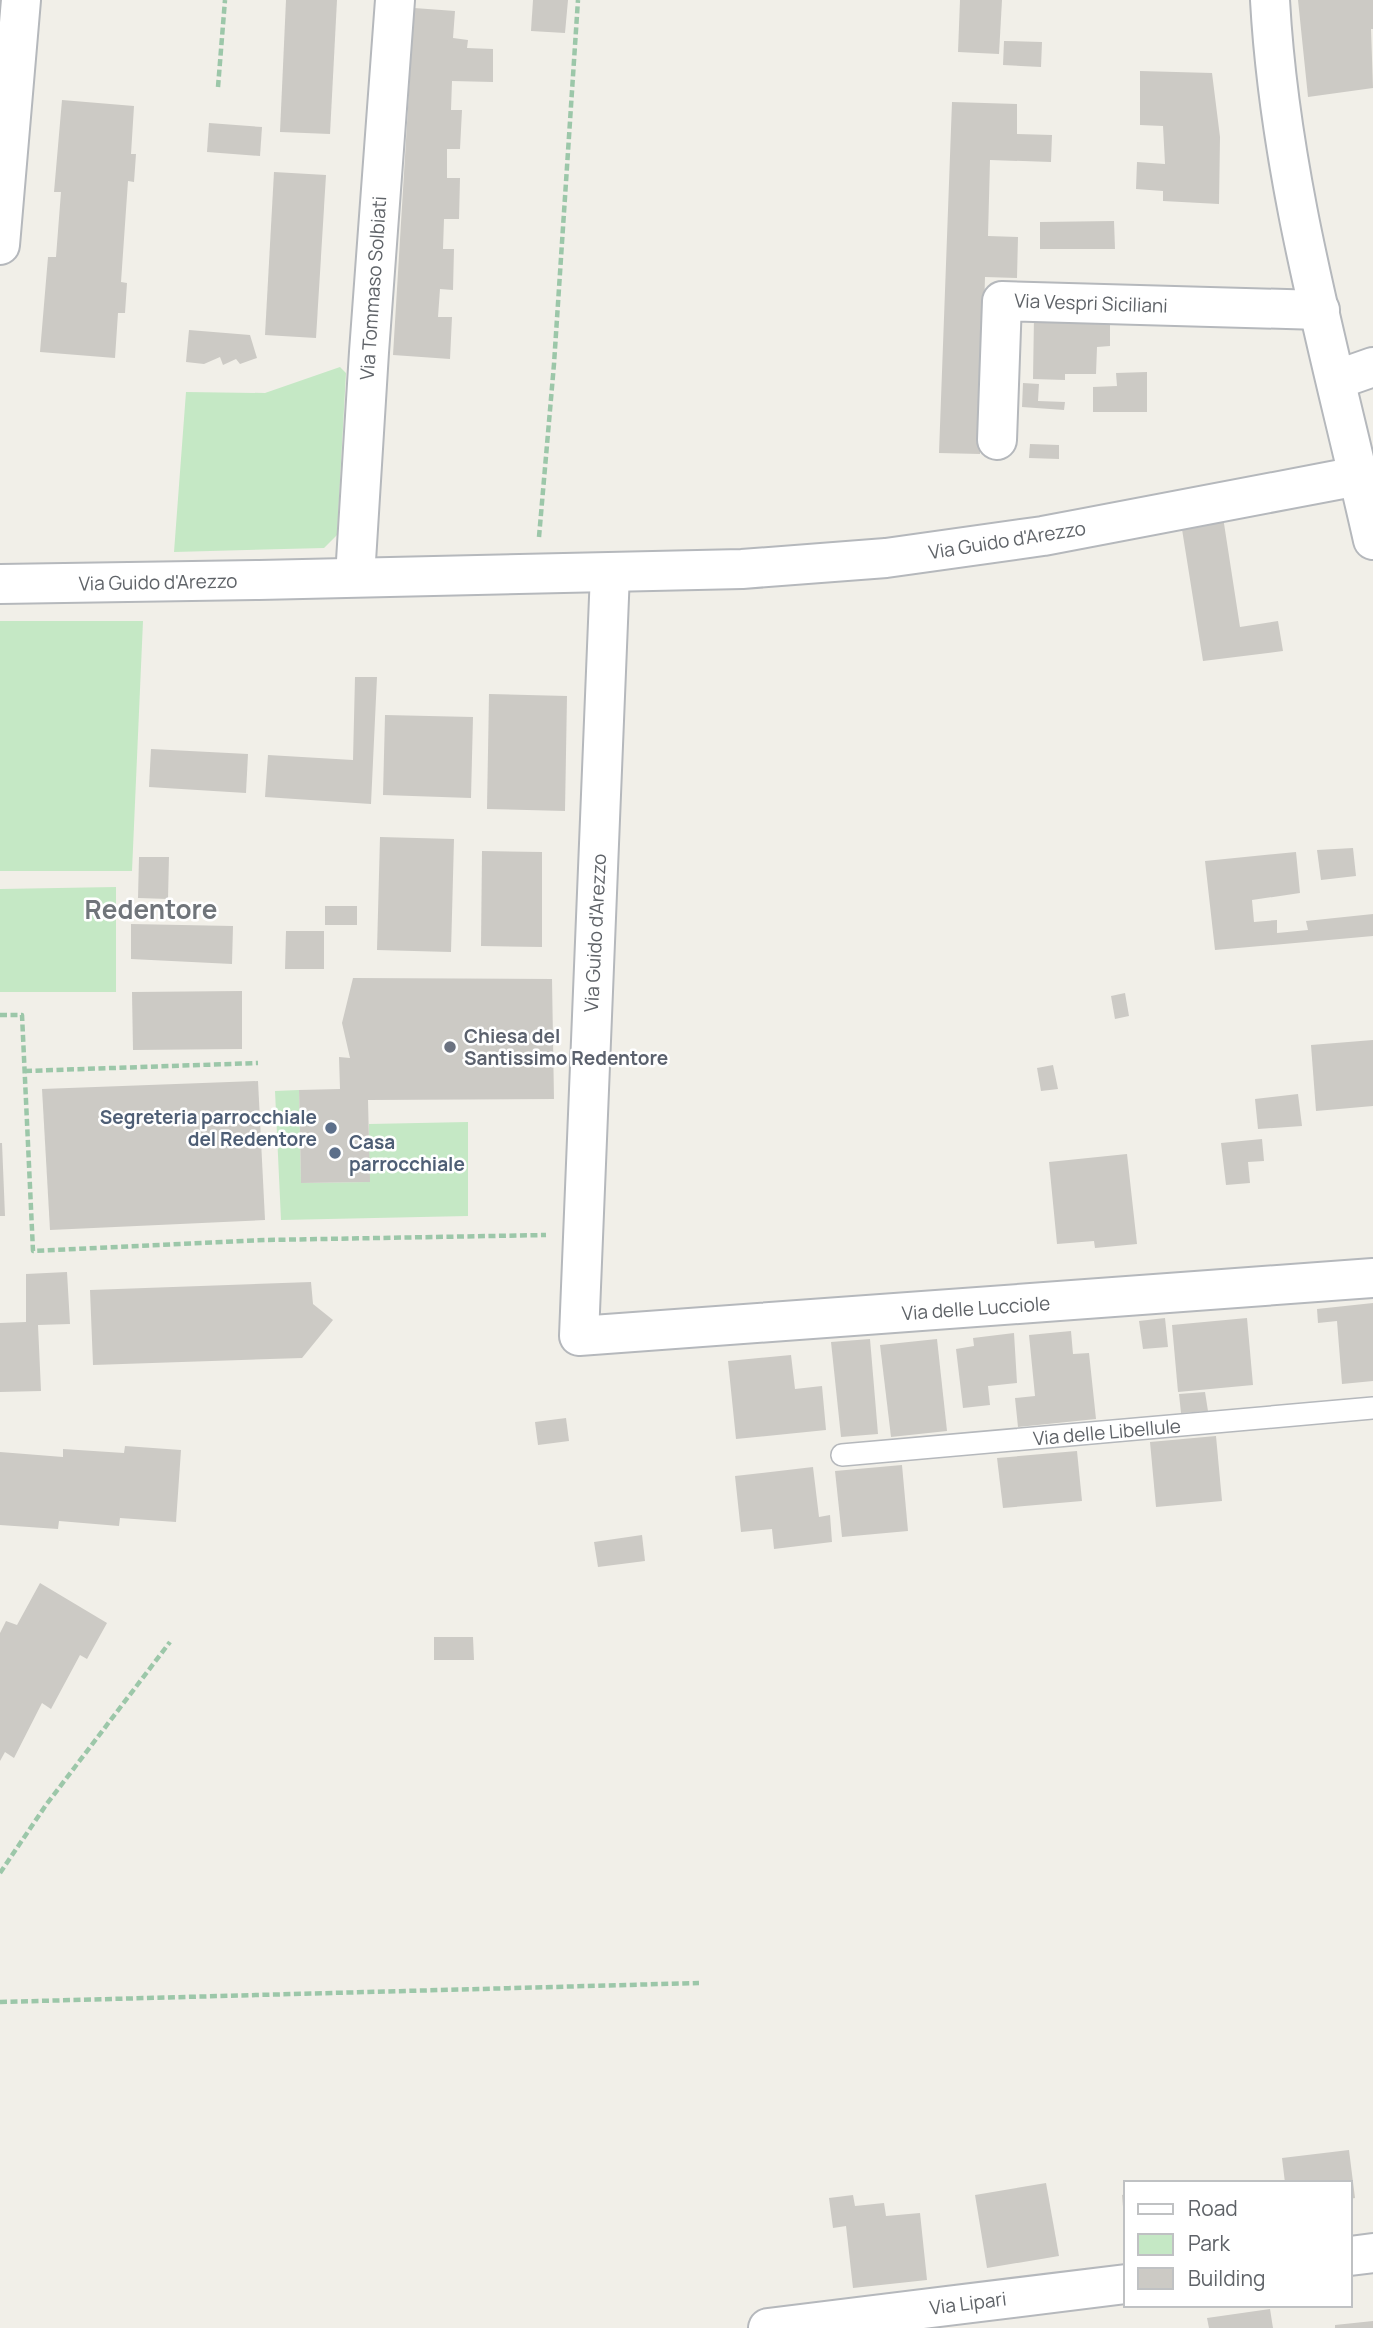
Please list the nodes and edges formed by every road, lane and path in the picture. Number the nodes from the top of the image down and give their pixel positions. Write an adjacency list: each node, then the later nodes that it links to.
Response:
1 (21, 0): 7 (street)
2 (225, 0): 6 (path)
3 (395, 0): 16 (street, Via Tommaso Solbiati)
4 (578, 0): 14 (path)
5 (1270, 0): 8 (street)
6 (218, 87)
7 (0, 245)
8 (1320, 310): 10 (street); 11 (street, Via Vespri Siciliani)
9 (1373, 367): 10 (street)
10 (1336, 380): 12 (street)
11 (997, 440)
12 (1359, 476): 13 (street); 15 (street, Via Guido d'Arezzo)
13 (1373, 540)
14 (538, 548)
15 (610, 573): 16 (street, Via Guido d'Arezzo); 21 (street, Via Guido d'Arezzo)
16 (355, 577): 17 (street, Via Guido d'Arezzo)
17 (0, 584)
18 (0, 1015): 20 (path)
19 (258, 1063): 20 (path)
20 (25, 1071): 21 (path)
21 (583, 1235): 23 (street, Via Guido d'Arezzo)
22 (1373, 1278): 23 (street, Via delle Lucciole)
23 (579, 1336)
24 (1373, 1408): 25 (lane, Via delle Libellule)
25 (842, 1455)
26 (170, 1642): 27 (path)
27 (0, 1873)
28 (699, 1983): 29 (path)
29 (0, 2002)
30 (1373, 2253): 31 (street)
31 (1352, 2256)
32 (1124, 2284): 33 (street, Via Lipari)
33 (768, 2328)

